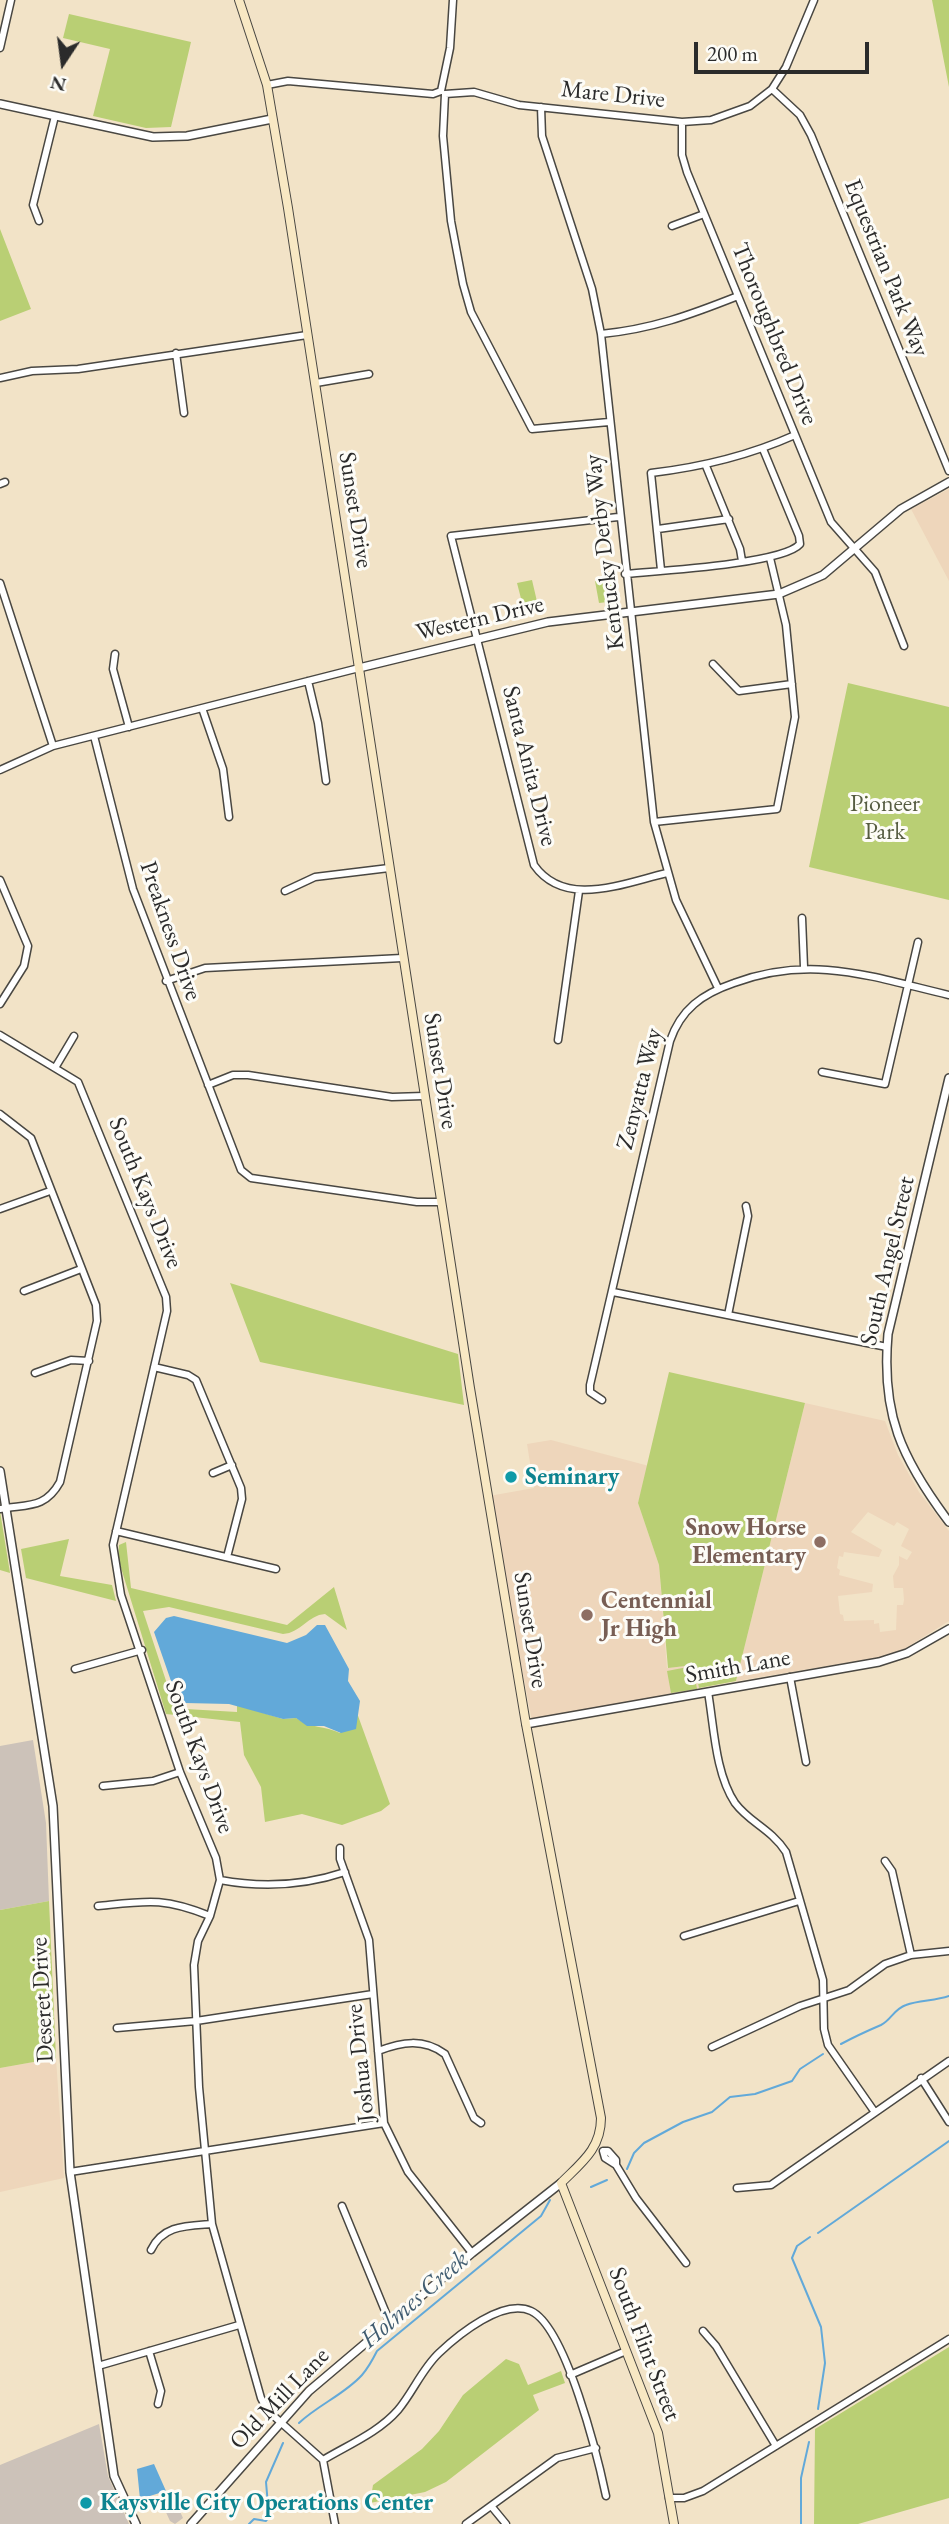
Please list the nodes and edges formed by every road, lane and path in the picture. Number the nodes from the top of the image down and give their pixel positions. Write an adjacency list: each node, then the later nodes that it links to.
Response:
1 (10, 0): 5 (street)
2 (239, 0): 6 (main road, Sunset Drive)
3 (453, 0): 8 (street)
4 (814, 0): 7 (street)
5 (0, 48)
6 (267, 85): 8 (street, Mare Drive); 12 (main road, Sunset Drive)
7 (772, 89): 13 (street, Mare Drive); 29 (street, Equestrian Park Way)
8 (443, 92): 10 (street, Mare Drive); 25 (street)
9 (0, 104): 11 (street)
10 (541, 107): 13 (street, Mare Drive); 18 (street, Kentucky Derby Way)
11 (55, 116): 12 (street); 15 (street)
12 (272, 119): 19 (main road, Sunset Drive)
13 (682, 122): 14 (street, Thoroughbred Drive)
14 (704, 214): 16 (street); 17 (street, Thoroughbred Drive)
15 (39, 221)
16 (672, 226)
17 (738, 296): 18 (street); 26 (street, Thoroughbred Drive)
18 (601, 334): 25 (street, Kentucky Derby Way)
19 (307, 335): 20 (street); 23 (main road, Sunset Drive)
20 (176, 353): 22 (street); 24 (street)
21 (369, 374): 23 (street)
22 (0, 378)
23 (316, 383): 46 (main road, Sunset Drive)
24 (184, 412)
25 (609, 422): 31 (street, Kentucky Derby Way)
26 (795, 435): 27 (street); 34 (street, Thoroughbred Drive)
27 (763, 449): 28 (street); 35 (street)
28 (706, 466): 32 (street); 33 (street)
29 (949, 471)
30 (949, 482): 34 (street, Western Drive)
31 (618, 517): 38 (street, Kentucky Derby Way); 42 (street, Santa Anita Drive)
32 (729, 519): 33 (street); 36 (street)
33 (658, 529): 37 (street)
34 (855, 551): 40 (street, Western Drive); 43 (street, Thoroughbred Drive)
35 (770, 558): 36 (street); 40 (street)
36 (742, 561): 37 (street)
37 (661, 570): 38 (street)
38 (625, 575): 41 (street, Kentucky Derby Way)
39 (0, 583): 52 (street)
40 (779, 594): 41 (street, Western Drive); 48 (street)
41 (631, 611): 42 (street, Western Drive); 56 (street, Kentucky Derby Way)
42 (478, 638): 46 (street, Western Drive); 61 (street, Santa Anita Drive)
43 (904, 646)
44 (116, 654): 50 (street)
45 (713, 664): 48 (street)
46 (359, 668): 47 (street, Western Drive); 57 (main road, Sunset Drive)
47 (308, 681): 49 (street, Western Drive); 54 (street)
48 (792, 684): 56 (street)
49 (202, 708): 50 (street, Western Drive); 55 (street)
50 (129, 727): 51 (street, Western Drive)
51 (94, 736): 52 (street, Western Drive); 66 (street, Preakness Drive)
52 (53, 746): 53 (street, Western Drive)
53 (0, 770)
54 (326, 781)
55 (229, 817)
56 (654, 822): 58 (street, Kentucky Derby Way)
57 (389, 868): 60 (street); 64 (main road, Sunset Drive)
58 (667, 873): 61 (street); 68 (street, Kentucky Derby Way)
59 (0, 880): 70 (street)
60 (285, 891)
61 (579, 891): 73 (street)
62 (802, 918): 65 (street)
63 (918, 942): 67 (street)
64 (402, 958): 66 (street); 78 (main road, Sunset Drive)
65 (804, 967): 67 (street, Zenyatta Way); 68 (street, Zenyatta Way)
66 (166, 981): 77 (street, Preakness Drive)
67 (908, 985): 69 (street, Zenyatta Way); 75 (street)
68 (718, 988): 86 (street, Zenyatta Way)
69 (949, 995)
70 (0, 1004)
71 (0, 1035): 74 (street, South Kays Drive)
72 (74, 1036): 74 (street)
73 (558, 1040)
74 (55, 1068): 90 (street, South Kays Drive)
75 (822, 1072)
76 (949, 1078): 88 (street, South Angel Street)
77 (208, 1085): 78 (street); 81 (street, Preakness Drive)
78 (424, 1096): 81 (main road, Sunset Drive)
79 (0, 1114): 80 (street)
80 (50, 1191): 83 (street); 84 (street)
81 (440, 1202): 106 (main road, Sunset Drive)
82 (746, 1206): 87 (street)
83 (0, 1209)
84 (81, 1269): 85 (street); 89 (street)
85 (24, 1291)
86 (613, 1292): 87 (street); 92 (street, Zenyatta Way)
87 (728, 1315): 88 (street)
88 (887, 1347): 97 (street, South Angel Street)
89 (89, 1361): 91 (street); 96 (street)
90 (154, 1367): 93 (street); 98 (street, South Kays Drive)
91 (35, 1373)
92 (602, 1400)
93 (232, 1465): 95 (street); 99 (street)
94 (0, 1471): 96 (street, Deseret Drive)
95 (212, 1473)
96 (3, 1509): 134 (street, Deseret Drive)
97 (949, 1522)
98 (116, 1531): 99 (street); 102 (street, South Kays Drive)
99 (227, 1557): 100 (street)
100 (276, 1569)
101 (949, 1629): 104 (street, Smith Lane)
102 (142, 1650): 103 (street); 108 (street, South Kays Drive)
103 (75, 1669)
104 (790, 1677): 105 (street, Smith Lane); 107 (street)
105 (708, 1692): 106 (street, Smith Lane); 114 (street)
106 (526, 1724): 132 (main road, Sunset Drive)
107 (806, 1762)
108 (180, 1772): 109 (street); 113 (street, South Kays Drive)
109 (103, 1786)
110 (340, 1848): 112 (street, Joshua Drive)
111 (885, 1861): 119 (street)
112 (345, 1872): 113 (street); 120 (street, Joshua Drive)
113 (220, 1880): 116 (street)
114 (799, 1901): 117 (street); 121 (street)
115 (98, 1906): 116 (street)
116 (210, 1916): 122 (street)
117 (684, 1936)
118 (949, 1951): 119 (street)
119 (911, 1955): 121 (street)
120 (373, 1994): 122 (street); 125 (street, Joshua Drive)
121 (824, 1998): 124 (street); 128 (street)
122 (196, 2021): 123 (street); 133 (street)
123 (117, 2028)
124 (712, 2047)
125 (378, 2051): 130 (street, Joshua Drive); 131 (street)
126 (949, 2061): 127 (street)
127 (921, 2078): 128 (street); 129 (street)
128 (874, 2111): 136 (street)
129 (949, 2122)
130 (384, 2123): 133 (street); 140 (street, Joshua Drive)
131 (481, 2123)
132 (599, 2149): 135 (main road, Old Mill Lane); 141 (street)
133 (205, 2153): 134 (street); 138 (street)
134 (70, 2172): 148 (street, Deseret Drive)
135 (561, 2183): 140 (street, Old Mill Lane); 147 (main road, South Flint Street)
136 (737, 2188)
137 (342, 2206): 142 (street)
138 (212, 2224): 139 (street); 143 (street)
139 (151, 2250)
140 (472, 2253): 142 (street, Old Mill Lane)
141 (686, 2263)
142 (390, 2323): 151 (street, Old Mill Lane)
143 (239, 2325): 146 (street); 151 (street)
144 (703, 2331): 152 (street)
145 (949, 2339): 152 (street)
146 (149, 2351): 148 (street); 150 (street)
147 (626, 2351): 149 (street); 156 (main road, South Flint Street)
148 (98, 2366): 158 (street, Deseret Drive)
149 (570, 2375): 153 (street); 154 (street)
150 (158, 2404)
151 (279, 2422): 154 (street); 159 (street, Old Mill Lane)
152 (776, 2446): 156 (street)
153 (596, 2448): 155 (street); 157 (street)
154 (323, 2460): 160 (street)
155 (606, 2496)
156 (669, 2498): 163 (main road, South Flint Street)
157 (492, 2507): 161 (street); 162 (street)
158 (136, 2524)
159 (191, 2524)
160 (335, 2524)
161 (466, 2524)
162 (506, 2524)
163 (674, 2524)

